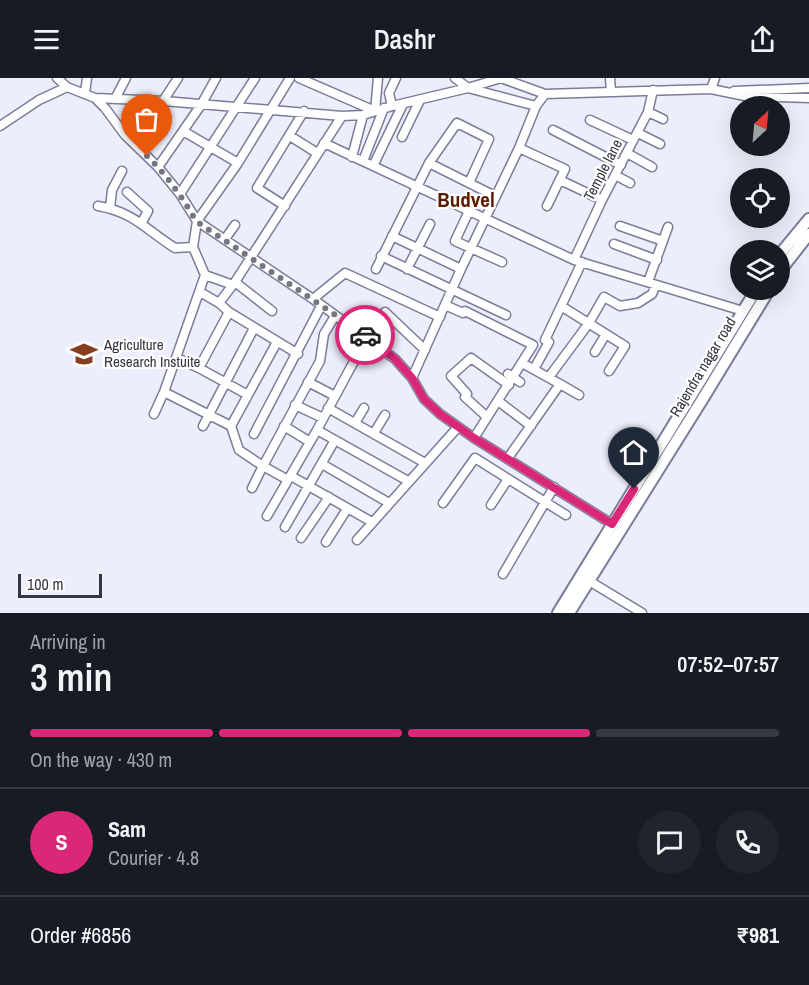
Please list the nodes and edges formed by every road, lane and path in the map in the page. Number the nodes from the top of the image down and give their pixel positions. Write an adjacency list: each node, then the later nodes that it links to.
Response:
1 (57, 78): 17 (street)
2 (87, 78): 25 (street)
3 (126, 78): 29 (street)
4 (178, 78): 30 (street)
5 (216, 78): 33 (street)
6 (255, 78): 34 (street)
7 (290, 78): 37 (street)
8 (299, 78): 36 (street)
9 (396, 78): 36 (street)
10 (454, 78): 19 (street)
11 (501, 78): 18 (street); 19 (street)
12 (530, 78): 18 (street)
13 (610, 78): 23 (street)
14 (715, 78): 21 (street)
15 (806, 78): 20 (street)
16 (375, 80): 36 (street)
17 (67, 87): 25 (street); 44 (street)
18 (525, 87): 26 (street)
19 (468, 88): 31 (street); 35 (street)
20 (806, 88): 24 (street)
21 (711, 89): 22 (street); 24 (street)
22 (653, 90): 23 (street); 39 (street, Temple lane)
23 (611, 92): 26 (street)
24 (730, 92): 28 (street)
25 (85, 93): 27 (street)
26 (544, 94): 35 (street)
27 (95, 98): 29 (street); 51 (street)
28 (809, 98)
29 (115, 99): 30 (street)
30 (164, 100): 33 (street); 51 (street)
31 (420, 100): 32 (street); 48 (street)
32 (404, 104): 36 (street); 62 (street)
33 (201, 105): 34 (street); 46 (street)
34 (238, 106): 37 (street); 53 (street)
35 (536, 106): 54 (street)
36 (384, 108): 40 (street); 58 (street)
37 (271, 109): 38 (street); 59 (street)
38 (304, 111): 41 (street); 47 (street)
39 (648, 112): 42 (street); 49 (street, Temple lane)
40 (363, 115): 41 (street); 57 (street)
41 (342, 116): 50 (street)
42 (663, 119)
43 (590, 120): 49 (street)
44 (0, 126)
45 (553, 130): 61 (street)
46 (183, 131): 53 (street); 63 (street)
47 (290, 136): 55 (street); 76 (street)
48 (402, 137)
49 (635, 137): 52 (street); 56 (street, Temple lane)
50 (324, 143): 55 (street); 57 (street)
51 (135, 144): 63 (street)
52 (660, 144)
53 (212, 147): 59 (street); 72 (street)
54 (519, 148): 67 (street); 73 (street)
55 (317, 153): 76 (street)
56 (627, 153): 61 (street, Temple lane); 64 (street)
57 (352, 156): 58 (street)
58 (363, 161): 62 (street)
59 (238, 163): 82 (street)
60 (429, 163): 68 (street); 68 (street); 70 (street)
61 (621, 165): 66 (street, Temple lane)
62 (373, 166): 70 (street)
63 (158, 167): 72 (street)
64 (652, 167)
65 (122, 171): 78 (street)
66 (615, 175): 69 (street); 74 (street, Temple lane)
67 (560, 180): 74 (street); 77 (street)
68 (469, 183): 73 (street)
69 (630, 183)
70 (416, 187): 79 (street); 89 (street)
71 (127, 192): 83 (street)
72 (180, 195): 82 (street)
73 (495, 195): 80 (street)
74 (602, 200): 101 (street, Temple lane)
75 (98, 206): 78 (street)
76 (285, 206): 98 (street)
77 (547, 206)
78 (110, 208): 83 (street)
79 (469, 211): 80 (street); 96 (street)
80 (485, 218): 96 (street); 101 (street)
81 (809, 219): 92 (main road)
82 (196, 221): 90 (street); 94 (street)
83 (142, 222): 94 (street)
84 (430, 224): 95 (street)
85 (236, 225): 90 (street)
86 (620, 226): 91 (street)
87 (668, 227): 91 (street)
88 (809, 234): 99 (main road)
89 (392, 236): 95 (street); 97 (street)
90 (225, 239): 98 (street)
91 (663, 241): 100 (street)
92 (790, 242)
93 (614, 244): 100 (street)
94 (193, 247): 106 (street)
95 (418, 247): 104 (street); 105 (street)
96 (471, 248): 102 (street); 105 (street)
97 (381, 256): 103 (street); 104 (street)
98 (253, 258): 107 (street); 111 (street)
99 (790, 258)
100 (657, 260): 108 (street)
101 (578, 261): 108 (street); 117 (street, Temple lane)
102 (502, 262)
103 (376, 269)
104 (407, 269): 109 (street)
105 (461, 269): 109 (street)
106 (205, 275): 107 (street); 110 (street)
107 (234, 284): 114 (street); 118 (street)
108 (652, 284): 119 (street); 124 (street)
109 (452, 290): 115 (street); 121 (street)
110 (200, 292): 114 (street); 132 (street)
111 (313, 299): 116 (street); 123 (street)
112 (750, 300): 119 (main road, Rajendra nagar road)
113 (761, 300): 154 (main road, Rajendra nagar road)
114 (219, 303): 120 (street)
115 (445, 305): 123 (street); 133 (street)
116 (321, 306): 122 (street); 131 (street)
117 (561, 306): 124 (street); 135 (street, Temple lane)
118 (272, 311)
119 (743, 311): 154 (main road, Rajendra nagar road)
120 (229, 312): 125 (street); 134 (street)
121 (506, 315)
122 (335, 316): 127 (street); 140 (street)
123 (440, 316): 129 (street)
124 (589, 323): 126 (street); 137 (street)
125 (254, 328): 128 (street); 141 (street)
126 (606, 334): 130 (street); 136 (street)
127 (365, 336): 129 (street); 138 (street); 146 (street)
128 (277, 342): 131 (street); 144 (street)
129 (425, 350): 138 (street)
130 (595, 352)
131 (298, 354): 165 (street)
132 (177, 358): 134 (street); 143 (street)
133 (522, 363): 135 (street); 139 (street)
134 (199, 368): 141 (street)
135 (534, 369): 137 (street)
136 (609, 371)
137 (549, 377): 142 (street)
138 (412, 378): 162 (street)
139 (513, 379): 147 (street); 155 (street)
140 (309, 381): 146 (street); 148 (street)
141 (224, 382): 144 (street); 152 (street)
142 (560, 384): 145 (street); 161 (street)
143 (164, 392): 151 (street); 152 (street)
144 (248, 395): 159 (street)
145 (579, 395)
146 (335, 396): 149 (street)
147 (498, 401): 155 (street); 161 (street)
148 (295, 405): 156 (street); 160 (street)
149 (328, 408): 156 (street); 157 (street)
150 (364, 408): 157 (street)
151 (154, 414)
152 (208, 415): 158 (street); 159 (street)
153 (385, 415): 164 (street)
154 (686, 416): 188 (main road, Rajendra nagar road); 194 (main road, Rajendra nagar road)
155 (487, 417): 166 (street)
156 (323, 418): 163 (street)
157 (355, 423): 164 (street)
158 (203, 426)
159 (231, 426): 172 (street)
160 (284, 426): 168 (street); 172 (street)
161 (531, 426): 169 (street)
162 (458, 428): 166 (street); 170 (street)
163 (316, 430): 167 (street); 168 (street)
164 (374, 433): 170 (street)
165 (254, 434)
166 (474, 438): 169 (street)
167 (335, 440): 171 (street); 175 (street)
168 (310, 442): 173 (street)
169 (508, 458): 177 (street)
170 (425, 463): 175 (street)
171 (322, 464): 176 (street); 182 (street)
172 (263, 466): 173 (street); 178 (street)
173 (290, 478): 176 (street); 186 (street)
174 (508, 479): 180 (street); 181 (street); 183 (street)
175 (408, 481): 182 (street)
176 (310, 487): 179 (street); 189 (street)
177 (554, 487): 181 (street); 188 (street)
178 (252, 488)
179 (329, 497): 184 (street); 190 (street)
180 (443, 502)
181 (546, 502): 185 (street); 193 (street)
182 (389, 503): 187 (street)
183 (491, 505)
184 (347, 509): 187 (street); 192 (street)
185 (566, 515)
186 (267, 516)
187 (372, 522): 191 (street)
188 (612, 524): 194 (main road, Rajendra nagar road)
189 (285, 527)
190 (301, 538)
191 (357, 540)
192 (326, 542)
193 (503, 574)
194 (585, 578): 195 (main road, Rajendra nagar road); 196 (main road, Rajendra nagar road); 197 (street)
195 (558, 613)
196 (568, 613)
197 (642, 613)

